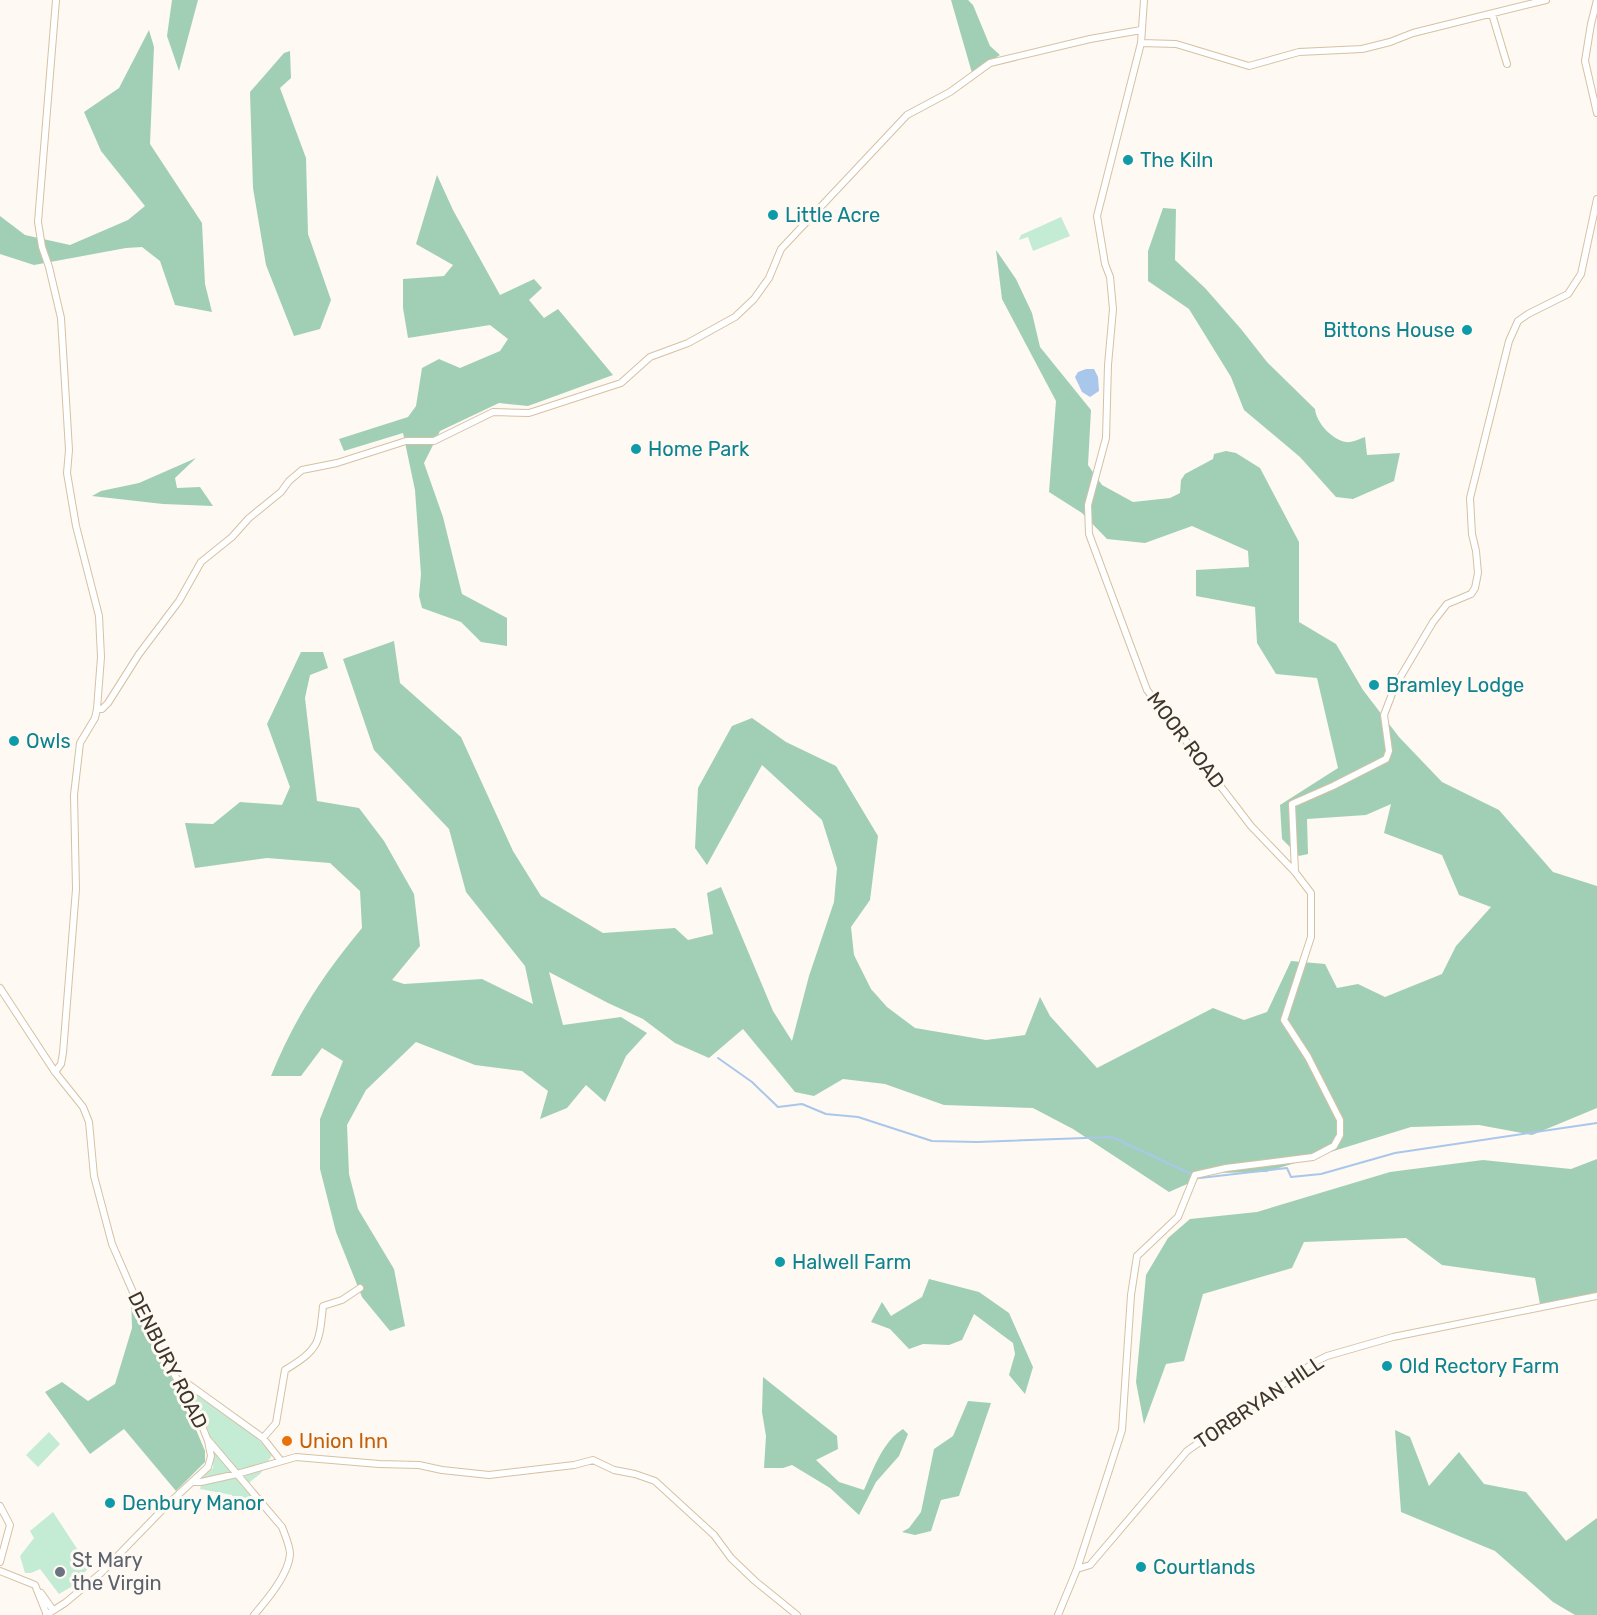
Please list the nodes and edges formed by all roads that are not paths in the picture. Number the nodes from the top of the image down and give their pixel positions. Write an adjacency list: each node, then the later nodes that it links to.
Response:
1 (56, 0): 12 (street)
2 (1144, 0): 7 (street, MOOR ROAD)
3 (1546, 0): 5 (street)
4 (1597, 0): 10 (street)
5 (1530, 2): 6 (street)
6 (1492, 14): 8 (street); 9 (street)
7 (1141, 30): 8 (street, MOOR ROAD); 12 (street)
8 (1141, 43): 13 (street, MOOR ROAD)
9 (1507, 64)
10 (1597, 112)
11 (1597, 199): 13 (street)
12 (97, 709): 15 (street)
13 (1296, 872): 26 (street)
14 (0, 988): 15 (street, DENBURY ROAD)
15 (55, 1072): 18 (street, DENBURY ROAD)
16 (360, 1288): 19 (street)
17 (1597, 1296): 26 (street, TORBRYAN HILL)
18 (179, 1380): 19 (street); 20 (street, DENBURY ROAD)
19 (262, 1438): 21 (street)
20 (208, 1441): 22 (street); 23 (street)
21 (281, 1461): 22 (street); 32 (street)
22 (237, 1474): 23 (street); 31 (street)
23 (192, 1482): 29 (street)
24 (0, 1506): 25 (street)
25 (0, 1562)
26 (1077, 1569): 33 (street)
27 (0, 1571): 28 (street)
28 (35, 1585): 29 (street); 30 (street)
29 (54, 1610): 30 (street)
30 (46, 1615)
31 (254, 1615)
32 (797, 1615)
33 (1058, 1615)

